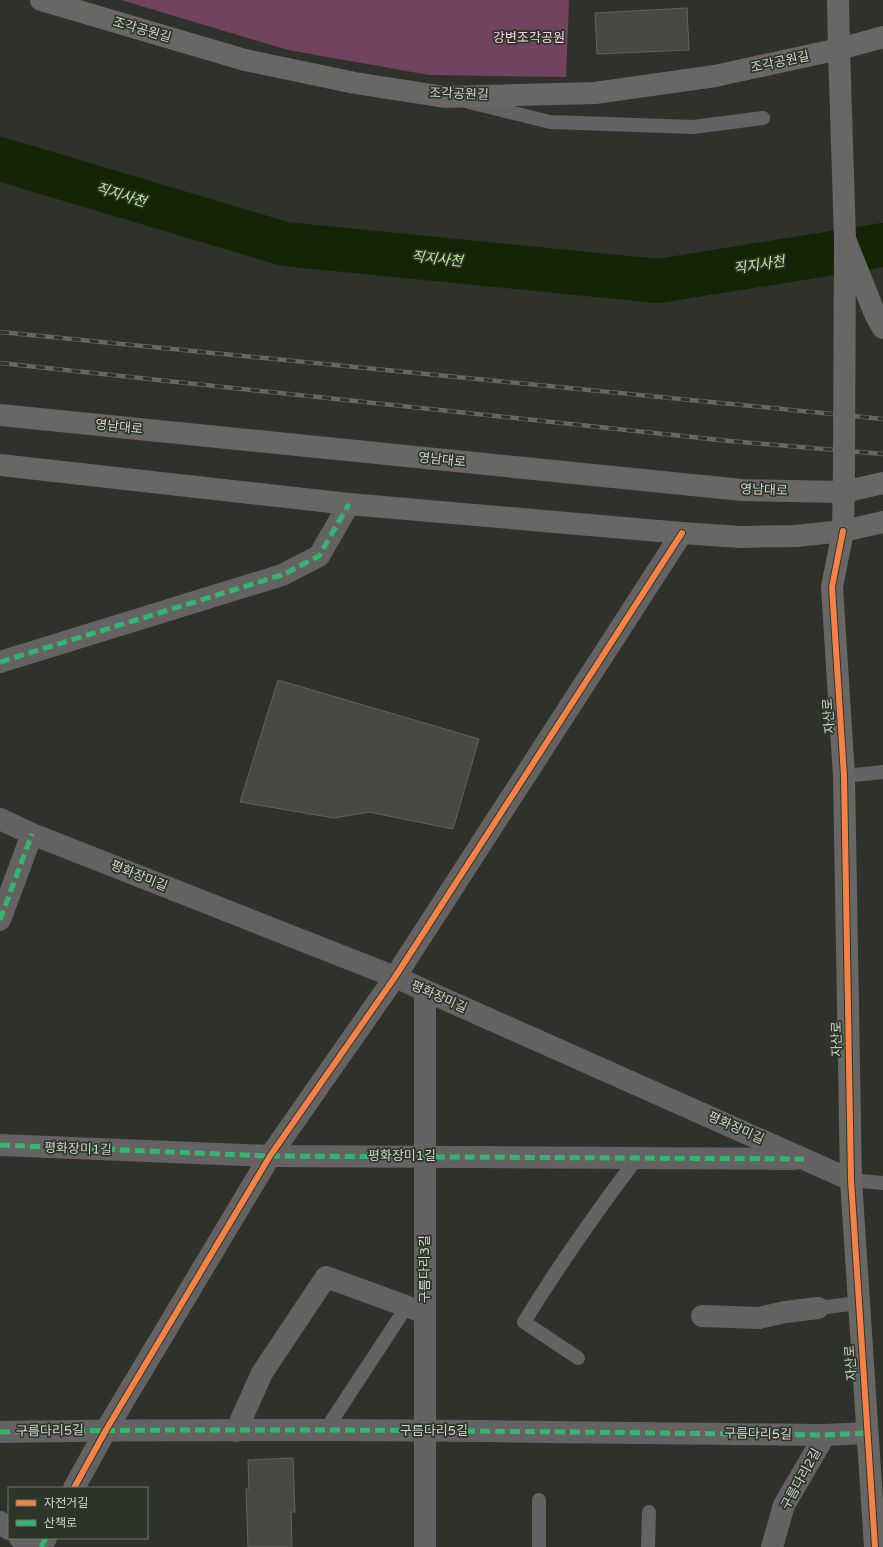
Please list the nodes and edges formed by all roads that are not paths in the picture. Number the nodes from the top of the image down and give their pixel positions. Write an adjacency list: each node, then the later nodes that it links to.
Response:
1 (41, 0): 5 (street, 조각공원길)
2 (838, 0): 4 (street, 자산로)
3 (883, 37): 4 (street, 조각공원길)
4 (839, 49): 5 (street, 조각공원길); 7 (street, 자산로, bridge)
5 (445, 97): 6 (lane)
6 (763, 118)
7 (845, 239): 8 (street); 12 (street, 자산로, bridge)
8 (883, 328)
9 (0, 416): 12 (street, 영남대로)
10 (0, 465): 13 (street)
11 (883, 483): 12 (street, 영남대로)
12 (844, 492): 15 (street, 자산로)
13 (350, 504): 16 (street); 17 (street)
14 (883, 522): 15 (street)
15 (843, 531): 16 (street); 19 (street, 자산로)
16 (682, 533): 23 (street)
17 (0, 662)
18 (883, 772): 19 (lane)
19 (844, 776): 30 (street, 자산로)
20 (0, 819): 21 (street, 평화장미길)
21 (32, 834): 22 (street); 23 (street, 평화장미길)
22 (0, 920)
23 (395, 977): 24 (street, 평화장미길); 26 (street)
24 (425, 991): 27 (street, 구름다리3길); 29 (street, 평화장미길)
25 (0, 1146): 26 (street, 평화장미1길)
26 (270, 1156): 27 (street, 평화장미1길); 37 (street)
27 (425, 1156): 28 (street, 평화장미1길); 34 (street, 구름다리3길)
28 (637, 1158): 29 (street, 평화장미1길); 36 (lane)
29 (804, 1159): 30 (street, 평화장미길)
30 (851, 1180): 31 (lane); 32 (street, 자산로)
31 (883, 1183)
32 (859, 1303): 33 (lane); 42 (street, 자산로)
33 (818, 1308): 35 (street)
34 (416, 1310): 38 (street); 39 (lane); 40 (street, 구름다리3길)
35 (702, 1316)
36 (578, 1358)
37 (106, 1430): 38 (street, 구름다리5길); 41 (street, 구름다리5길); 44 (street)
38 (236, 1431): 39 (street, 구름다리5길)
39 (325, 1431): 40 (street, 구름다리5길)
40 (425, 1431): 43 (street, 구름다리5길); 51 (street, 구름다리3길)
41 (0, 1432)
42 (867, 1433): 43 (street, 구름다리5길); 55 (street, 자산로)
43 (825, 1435): 54 (street, 구름다리2길)
44 (75, 1487)
45 (539, 1500): 52 (lane)
46 (649, 1512): 53 (lane)
47 (0, 1522): 48 (street)
48 (8, 1528)
49 (21, 1539): 50 (street)
50 (31, 1547)
51 (425, 1547)
52 (539, 1547)
53 (648, 1547)
54 (772, 1547)
55 (875, 1547)

